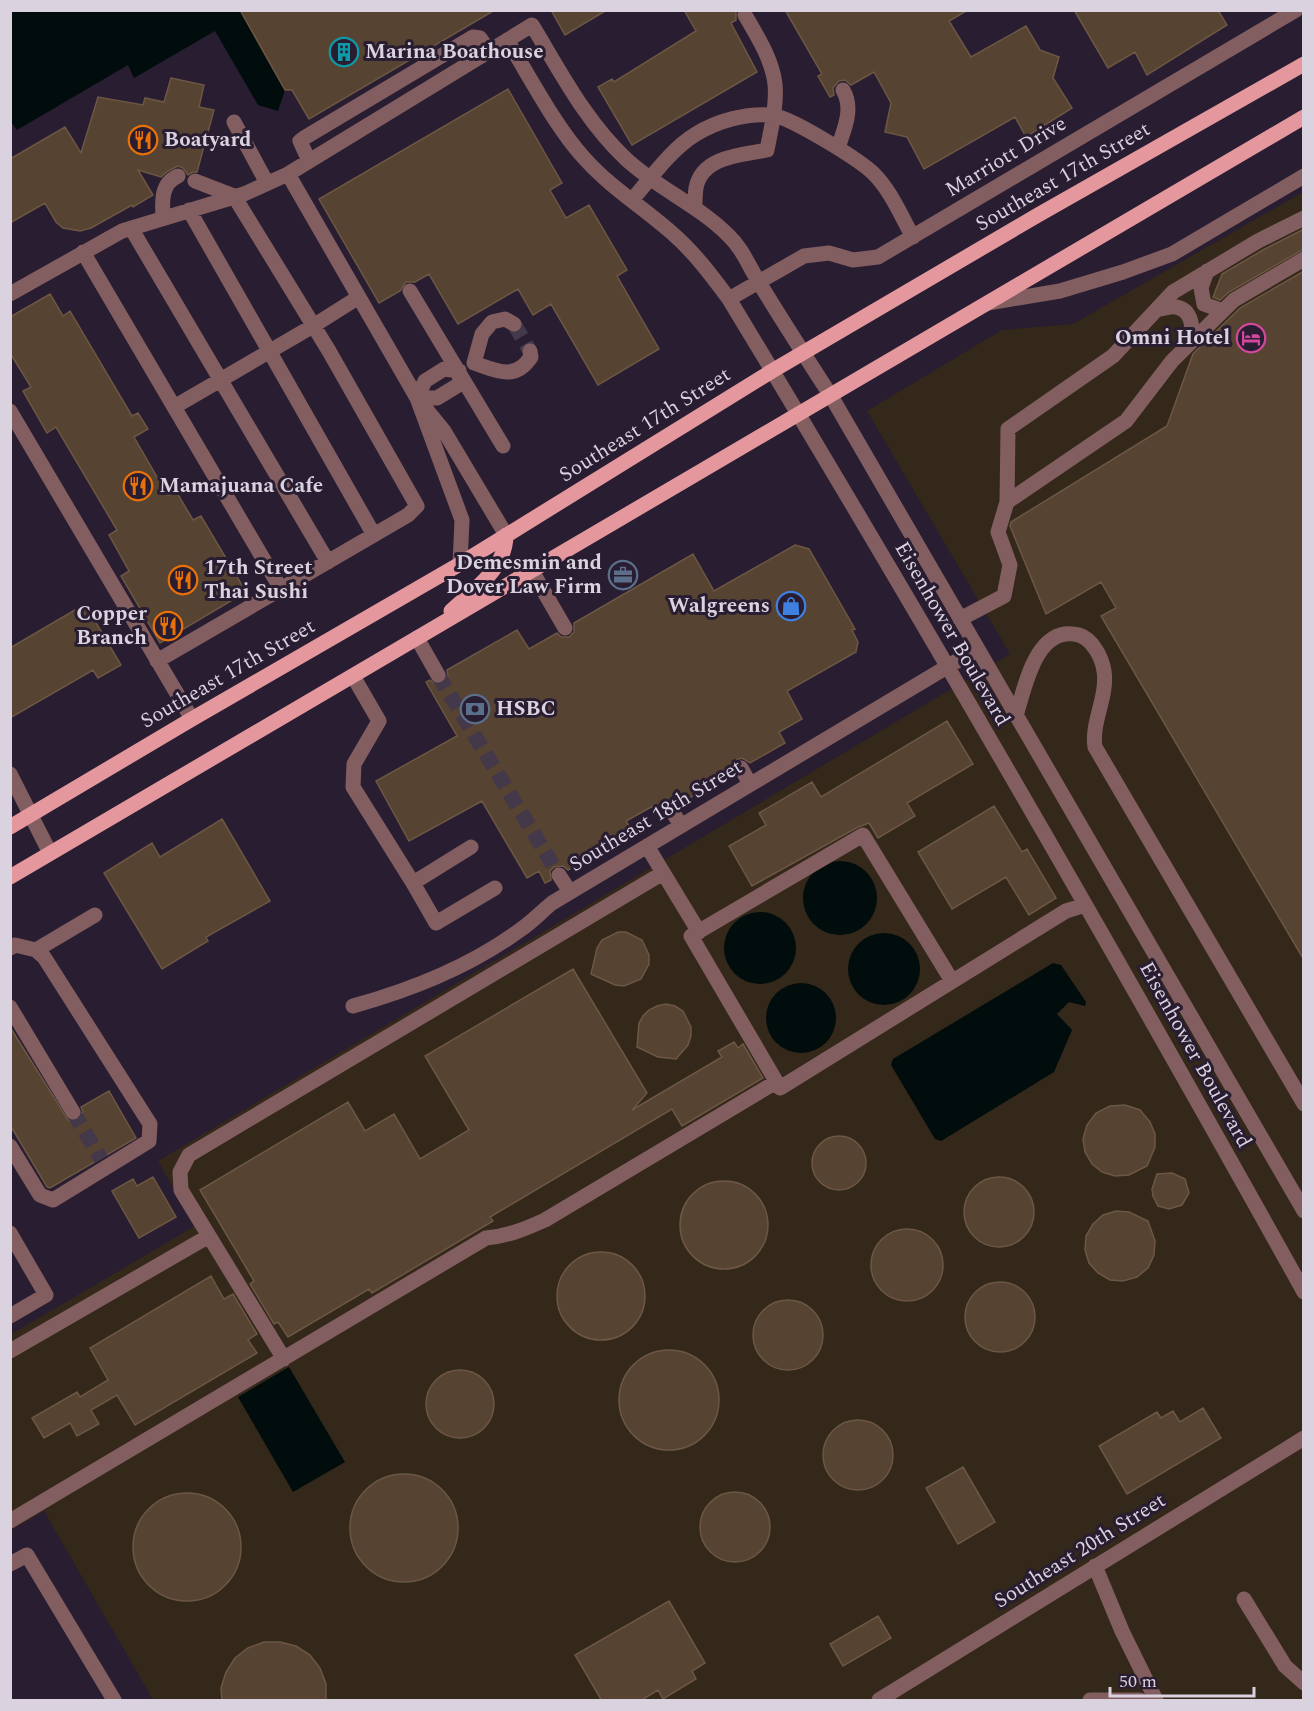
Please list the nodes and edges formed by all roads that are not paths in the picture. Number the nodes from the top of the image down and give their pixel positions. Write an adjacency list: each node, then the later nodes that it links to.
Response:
1 (1296, 10): 25 (street, Marriott Drive)
2 (745, 15): 7 (street)
3 (507, 40): 4 (street); 15 (street, Eisenhower Boulevard); 19 (street, Eisenhower Boulevard)
4 (489, 51): 11 (street); 11 (street)
5 (1304, 64): 42 (main road, Southeast 17th Street)
6 (843, 90): 10 (street)
7 (773, 115): 10 (street); 15 (street); 20 (street)
8 (1304, 117): 34 (main road)
9 (234, 122): 17 (street)
10 (838, 148): 25 (street)
11 (309, 161): 12 (street)
12 (288, 174): 17 (street); 32 (street)
13 (178, 176): 22 (street)
14 (1304, 176): 34 (street)
15 (651, 178): 19 (street); 20 (street, Eisenhower Boulevard)
16 (195, 181): 18 (street)
17 (267, 183): 18 (street)
18 (234, 196): 21 (street); 38 (street)
19 (632, 200): 33 (street, Eisenhower Boulevard)
20 (695, 208): 29 (street, Eisenhower Boulevard)
21 (189, 210): 22 (street); 40 (street)
22 (163, 218): 24 (street)
23 (1304, 218): 28 (street)
24 (131, 228): 26 (street); 46 (street)
25 (913, 237): 29 (street, Marriott Drive)
26 (83, 252): 31 (street); 49 (street)
27 (1304, 259): 36 (street)
28 (1207, 271): 35 (street); 36 (street)
29 (758, 282): 33 (street, Marriott Drive); 42 (street, Eisenhower Boulevard)
30 (410, 291): 44 (street)
31 (10, 294)
32 (359, 297): 38 (street); 48 (street)
33 (729, 299): 45 (street, Eisenhower Boulevard)
34 (988, 303): 47 (main road)
35 (1156, 310): 39 (street); 53 (street)
36 (1223, 311): 39 (street)
37 (514, 324): 43 (street)
38 (313, 326): 40 (street); 54 (street)
39 (1191, 342): 53 (street)
40 (270, 351): 46 (street); 54 (street)
41 (530, 351): 43 (street)
42 (804, 352): 45 (main road, Southeast 17th Street); 47 (street, Eisenhower Boulevard)
43 (474, 363): 44 (street)
44 (459, 371): 48 (street); 48 (street); 52 (street)
45 (772, 371): 51 (street, Eisenhower Boulevard); 55 (main road, Southeast 17th Street)
46 (220, 380): 49 (street); 56 (street)
47 (831, 396): 51 (main road); 60 (street, Eisenhower Boulevard)
48 (417, 398): 55 (street); 57 (street)
49 (174, 406): 59 (street)
50 (10, 411): 64 (street)
51 (799, 415): 58 (main road); 65 (street, Eisenhower Boulevard)
52 (502, 446)
53 (1006, 502): 60 (street)
54 (374, 535): 56 (street)
55 (506, 535): 57 (main road, Southeast 17th Street); 62 (main road)
56 (328, 562): 59 (street)
57 (460, 564): 69 (main road, Southeast 17th Street)
58 (532, 571): 61 (street); 62 (main road)
59 (280, 589): 64 (street)
60 (960, 619): 63 (street, Eisenhower Boulevard)
61 (565, 628)
62 (423, 635): 66 (street); 67 (main road)
63 (977, 649): 65 (street, Southeast 18th Street); 68 (street, Eisenhower Boulevard)
64 (157, 661): 69 (street)
65 (947, 666): 72 (street, Southeast 18th Street); 86 (street, Eisenhower Boulevard)
66 (438, 675)
67 (353, 676): 79 (main road); 83 (street)
68 (1016, 716): 95 (street); 98 (street, Eisenhower Boulevard)
69 (192, 719): 74 (main road, Southeast 17th Street)
70 (741, 768): 72 (street)
71 (10, 774): 74 (street)
72 (750, 784): 75 (street, Southeast 18th Street)
73 (671, 809): 75 (street)
74 (31, 814): 76 (main road, Southeast 17th Street); 79 (street)
75 (681, 826): 77 (street, Southeast 18th Street)
76 (10, 827)
77 (646, 846): 80 (street); 85 (street, Southeast 18th Street)
78 (471, 847): 83 (street)
79 (50, 853): 82 (main road)
80 (663, 873): 88 (street); 100 (street)
81 (559, 875): 85 (street)
82 (10, 877)
83 (412, 883): 84 (street)
84 (495, 888)
85 (570, 892): 92 (street, Southeast 18th Street)
86 (1086, 905): 91 (street); 101 (street, Eisenhower Boulevard)
87 (95, 915): 90 (street)
88 (699, 932): 91 (street); 94 (street)
89 (10, 948): 90 (street)
90 (36, 950): 97 (street)
91 (952, 981): 94 (street)
92 (353, 1006)
93 (10, 1007): 96 (street)
94 (776, 1082): 104 (street)
95 (1304, 1104)
96 (73, 1112)
97 (10, 1146)
98 (1304, 1211)
99 (10, 1233): 102 (street)
100 (209, 1236): 103 (street); 104 (street)
101 (1304, 1292)
102 (10, 1316)
103 (10, 1351)
104 (284, 1359): 106 (street)
105 (1304, 1438): 108 (street, Southeast 20th Street)
106 (10, 1521)
107 (10, 1564): 111 (street)
108 (1095, 1566): 112 (street, Southeast 20th Street); 115 (street)
109 (1245, 1599): 110 (street)
110 (1304, 1683)
111 (114, 1701)
112 (879, 1701)
113 (1090, 1701): 114 (street)
114 (1140, 1701)
115 (1156, 1701)

